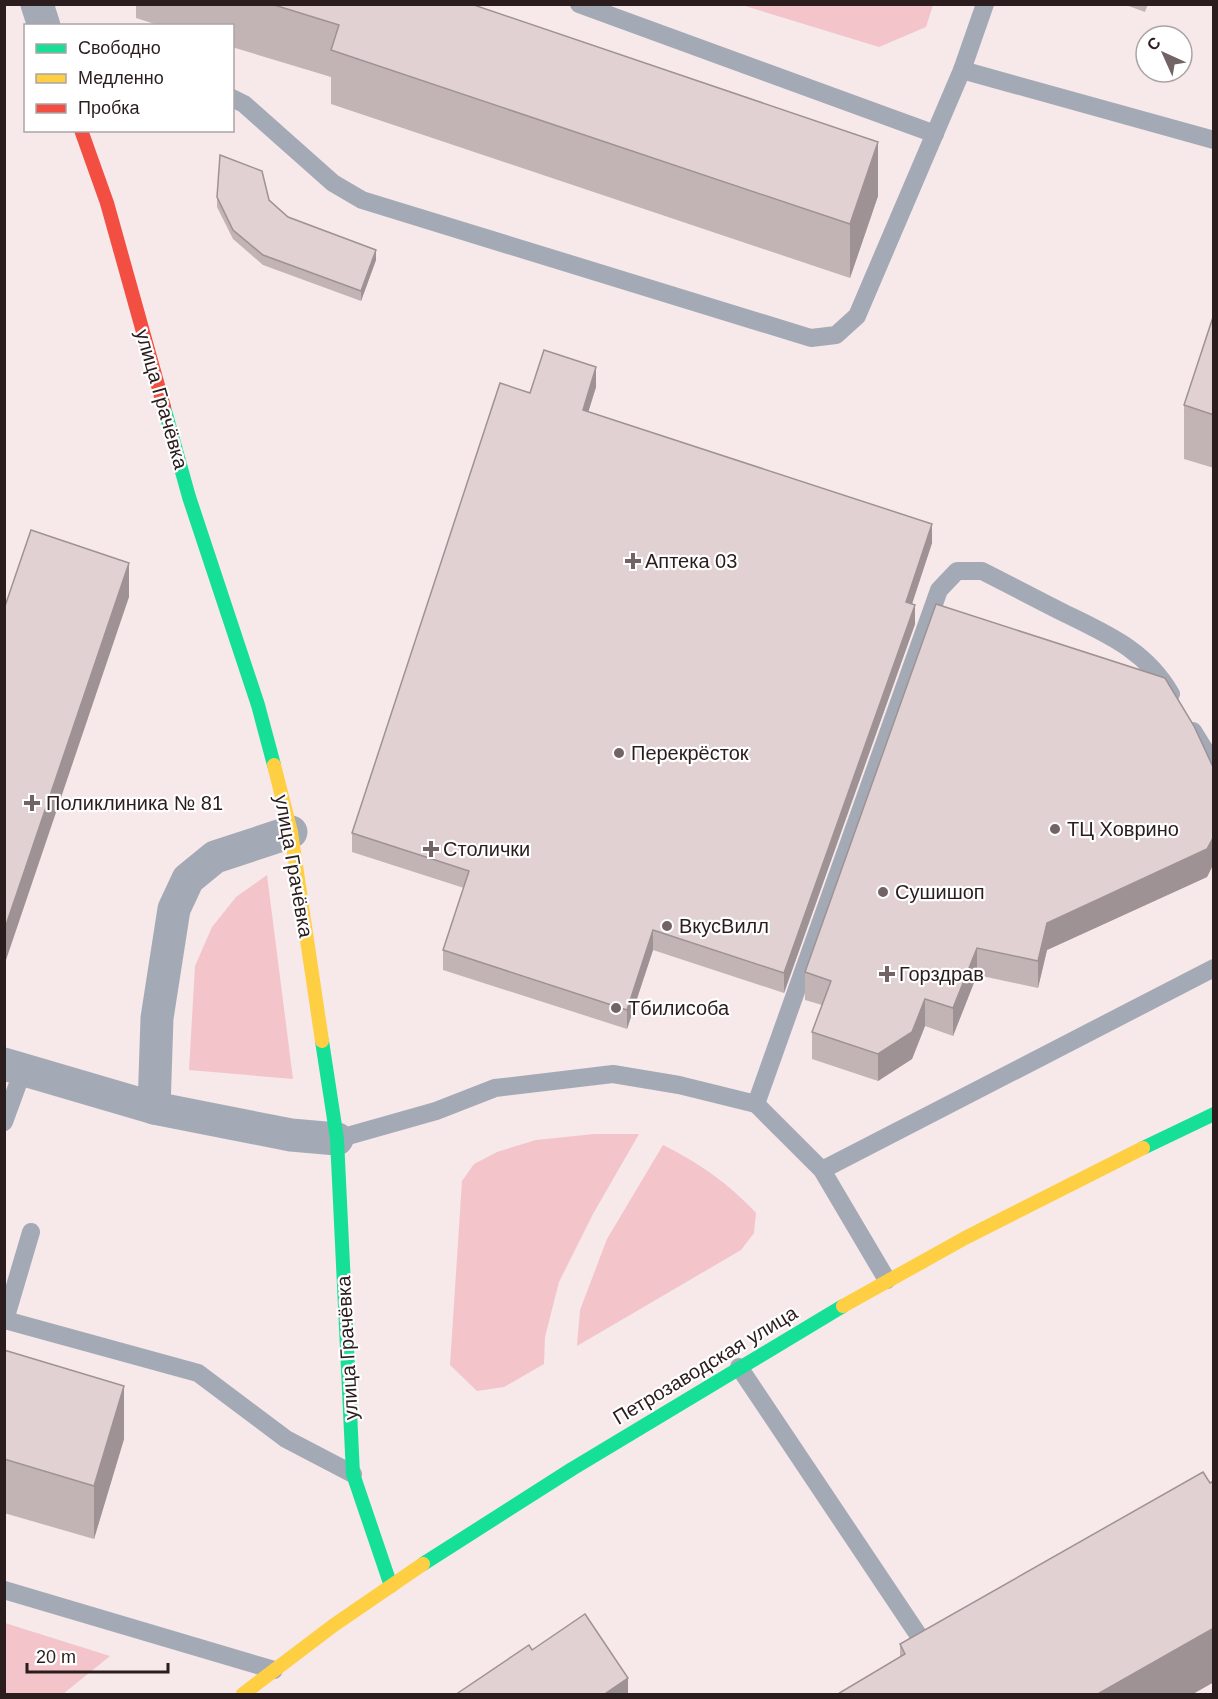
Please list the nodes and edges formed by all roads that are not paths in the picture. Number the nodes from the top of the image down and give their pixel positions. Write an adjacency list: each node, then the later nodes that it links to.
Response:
1 (37, 4): 4 (street)
2 (579, 4): 8 (lane)
3 (985, 4): 5 (lane)
4 (43, 24)
5 (962, 70): 8 (lane); 9 (lane)
6 (234, 99): 8 (lane)
7 (82, 132): 11 (street, улица Грачёвка)
8 (935, 134)
9 (1214, 140)
10 (1214, 765): 14 (lane)
11 (291, 832): 15 (street); 18 (street, улица Грачёвка)
12 (1214, 968): 19 (lane)
13 (14, 1067): 15 (street); 17 (lane)
14 (756, 1104): 18 (lane); 19 (lane)
15 (154, 1108): 18 (street)
16 (1214, 1114): 21 (street, Петрозаводская улица)
17 (4, 1122)
18 (337, 1139): 23 (street, улица Грачёвка)
19 (822, 1170): 21 (lane)
20 (31, 1232): 23 (lane)
21 (887, 1280): 22 (street, Петрозаводская улица)
22 (739, 1367): 24 (street, Петрозаводская улица); 26 (lane)
23 (353, 1474): 24 (street, улица Грачёвка)
24 (391, 1586): 27 (street, Петрозаводская улица)
25 (4, 1590): 27 (lane)
26 (893, 1661)
27 (274, 1670): 28 (street, Петрозаводская улица)
28 (243, 1695)

